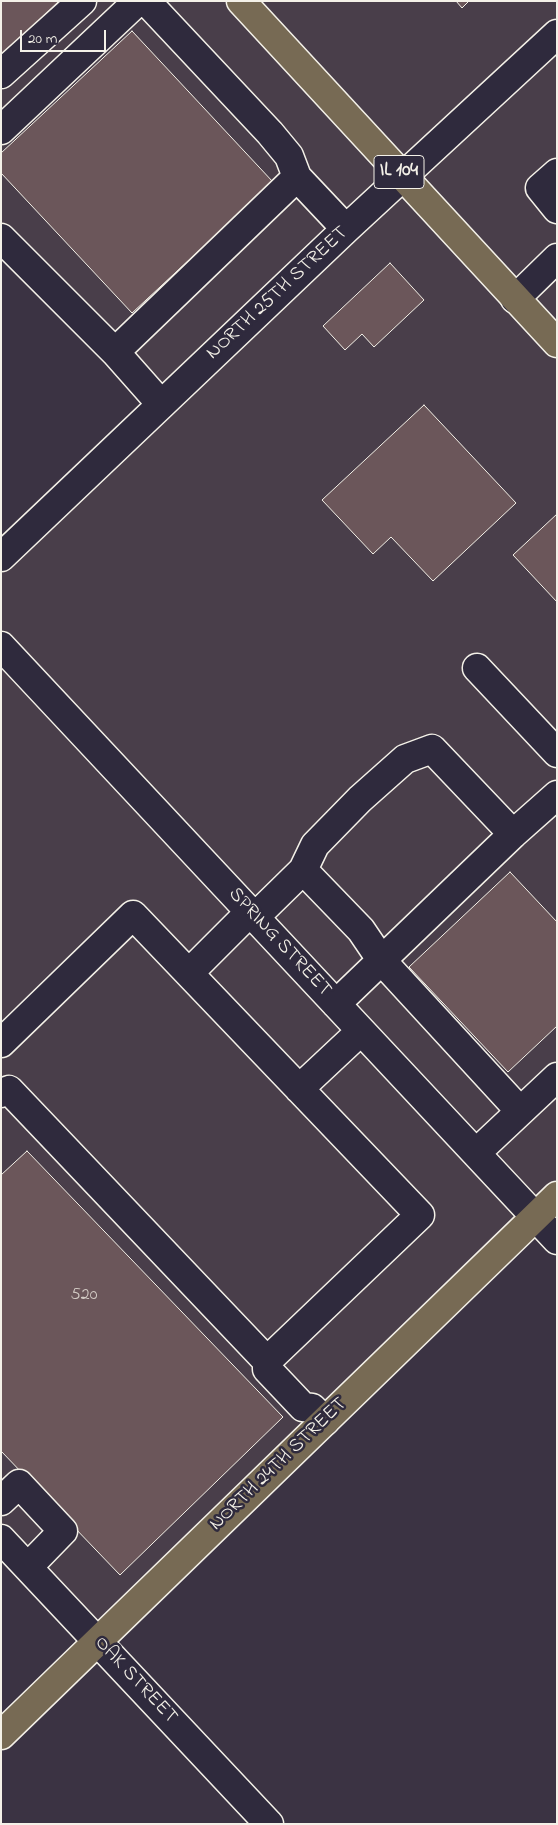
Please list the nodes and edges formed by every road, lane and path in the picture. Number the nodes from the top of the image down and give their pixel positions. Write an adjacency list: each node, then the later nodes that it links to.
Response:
1 (82, 1): 6 (street)
2 (138, 1): 7 (street)
3 (146, 1): 9 (street)
4 (241, 1): 8 (main road, IL 104)
5 (557, 34): 8 (street, NORTH 25TH STREET)
6 (1, 74)
7 (1, 130)
8 (402, 176): 12 (street, NORTH 25TH STREET); 15 (main road, IL 104)
9 (297, 177): 12 (street); 17 (street)
10 (548, 180): 11 (street)
11 (557, 209)
12 (346, 229): 18 (street, NORTH 25TH STREET)
13 (1, 238): 17 (street)
14 (557, 258): 15 (street)
15 (515, 299): 16 (main road, IL 104)
16 (557, 343)
17 (115, 352): 18 (street)
18 (161, 404): 19 (street, NORTH 25TH STREET)
19 (1, 557)
20 (1, 646): 26 (street, SPRING STREET)
21 (477, 668): 22 (street)
22 (557, 753)
23 (557, 795): 24 (street)
24 (513, 834): 25 (street); 27 (street)
25 (303, 870): 26 (street); 27 (street)
26 (252, 915): 28 (street); 29 (street, SPRING STREET)
27 (382, 961): 29 (street); 35 (street)
28 (189, 973): 31 (street); 34 (street)
29 (336, 1004): 30 (street, SPRING STREET)
30 (361, 1031): 34 (street); 36 (street, SPRING STREET)
31 (1, 1043)
32 (557, 1077): 35 (street)
33 (4, 1086): 40 (street)
34 (299, 1089): 40 (street)
35 (520, 1112): 36 (street)
36 (476, 1153): 38 (street, SPRING STREET)
37 (557, 1196): 38 (main road, NORTH 24TH STREET)
38 (535, 1217): 39 (street, SPRING STREET); 41 (main road, NORTH 24TH STREET)
39 (557, 1240)
40 (268, 1361): 41 (street)
41 (318, 1414): 45 (main road, NORTH 24TH STREET)
42 (1, 1502): 44 (street)
43 (1, 1539): 44 (street, OAK STREET)
44 (28, 1568): 45 (street, OAK STREET)
45 (97, 1641): 46 (main road, NORTH 24TH STREET); 47 (street, OAK STREET)
46 (1, 1735)
47 (270, 1824)

